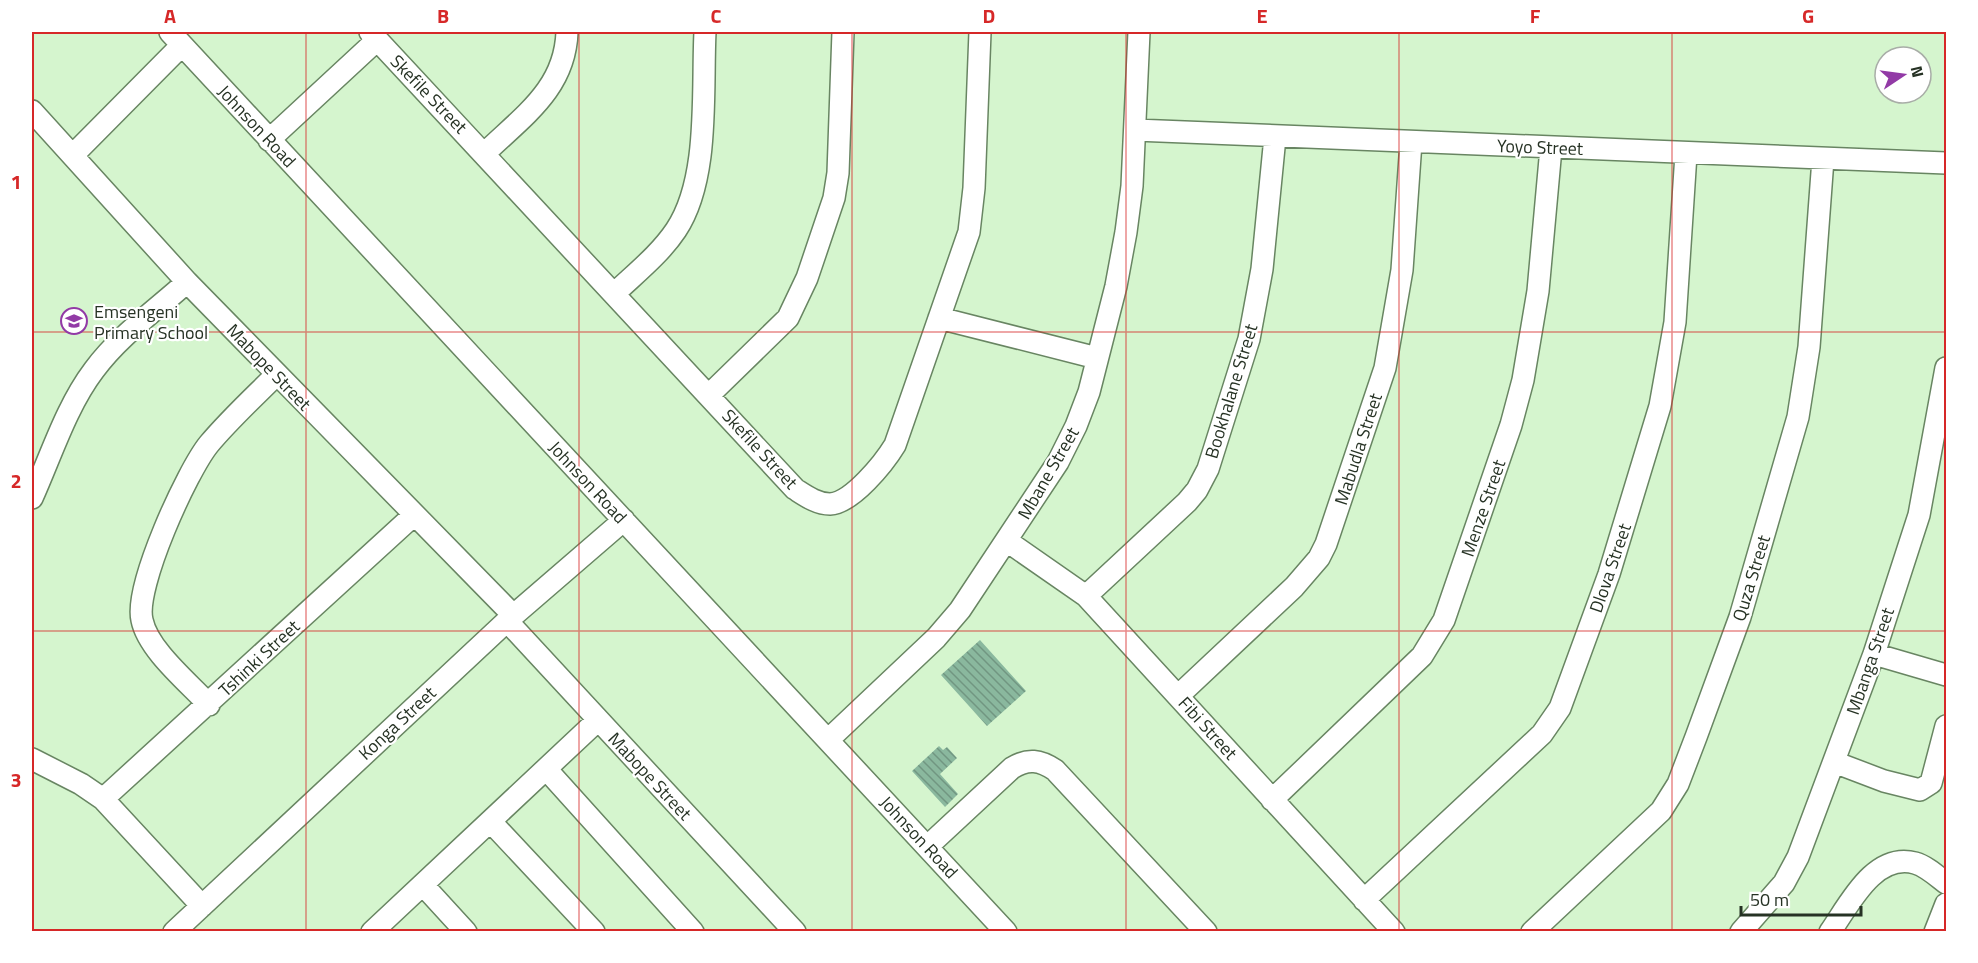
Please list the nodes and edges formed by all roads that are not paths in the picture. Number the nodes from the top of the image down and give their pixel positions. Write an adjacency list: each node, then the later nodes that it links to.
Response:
1 (567, 32): 14 (street)
2 (705, 32): 20 (street)
3 (843, 32): 25 (street)
4 (980, 32): 21 (street, Skefile Street)
5 (1139, 32): 9 (street, Mbane Street)
6 (374, 36): 11 (street); 14 (street, Skefile Street)
7 (176, 38): 11 (street, Johnson Road); 16 (street)
8 (32, 111): 16 (street, Mabope Street)
9 (1135, 130): 10 (street, Yoyo Street); 22 (street, Mbane Street)
10 (1275, 137): 12 (street, Yoyo Street); 30 (street, Bookhalane Street)
11 (269, 140): 28 (street, Johnson Road)
12 (1411, 142): 13 (street, Yoyo Street); 34 (street, Mabudla Street)
13 (1551, 148): 15 (street, Yoyo Street); 43 (street, Menze Street)
14 (485, 153): 20 (street, Skefile Street)
15 (1686, 153): 17 (street, Yoyo Street); 48 (street, Dlova Street)
16 (73, 155): 19 (street, Mabope Street)
17 (1823, 159): 18 (street, Yoyo Street); 61 (street, Quza Street)
18 (1947, 163)
19 (187, 282): 24 (street, Mabope Street); 26 (street)
20 (615, 293): 25 (street, Skefile Street)
21 (939, 318): 22 (street); 25 (street, Skefile Street)
22 (1097, 358): 29 (street, Mbane Street)
23 (1947, 368): 32 (street, Mbanga Street)
24 (276, 375): 27 (street, Mabope Street); 35 (street)
25 (709, 395)
26 (32, 498)
27 (414, 516): 31 (street, Mabope Street); 35 (street, Tshinki Street)
28 (624, 520): 31 (street, Konga Street); 38 (street, Johnson Road)
29 (1007, 541): 30 (street, Fibi Street); 38 (street, Mbane Street)
30 (1086, 596): 34 (street, Fibi Street)
31 (510, 618): 36 (street, Mabope Street); 50 (street, Konga Street)
32 (1874, 654): 33 (street); 40 (street, Mbanga Street)
33 (1947, 675)
34 (1178, 696): 43 (street, Fibi Street)
35 (209, 705): 42 (street, Tshinki Street)
36 (598, 720): 41 (street); 57 (street, Mabope Street)
37 (1947, 726): 40 (street)
38 (828, 740): 45 (street, Johnson Road)
39 (32, 759): 42 (street)
40 (1834, 762): 51 (street, Mbanga Street)
41 (547, 770): 44 (street); 56 (street)
42 (103, 799): 50 (street)
43 (1272, 800): 48 (street, Fibi Street)
44 (491, 822): 47 (street); 55 (street)
45 (928, 846): 58 (street, Johnson Road); 59 (street)
46 (1947, 883): 62 (street)
47 (423, 885): 53 (street); 54 (street)
48 (1365, 900): 60 (street, Fibi Street)
49 (1947, 904): 63 (street)
50 (202, 906): 52 (street, Konga Street)
51 (1748, 929)
52 (174, 932)
53 (372, 932)
54 (466, 932)
55 (594, 932)
56 (693, 932)
57 (795, 932)
58 (1006, 932)
59 (1206, 932)
60 (1394, 932)
61 (1532, 932)
62 (1830, 932)
63 (1935, 932)

